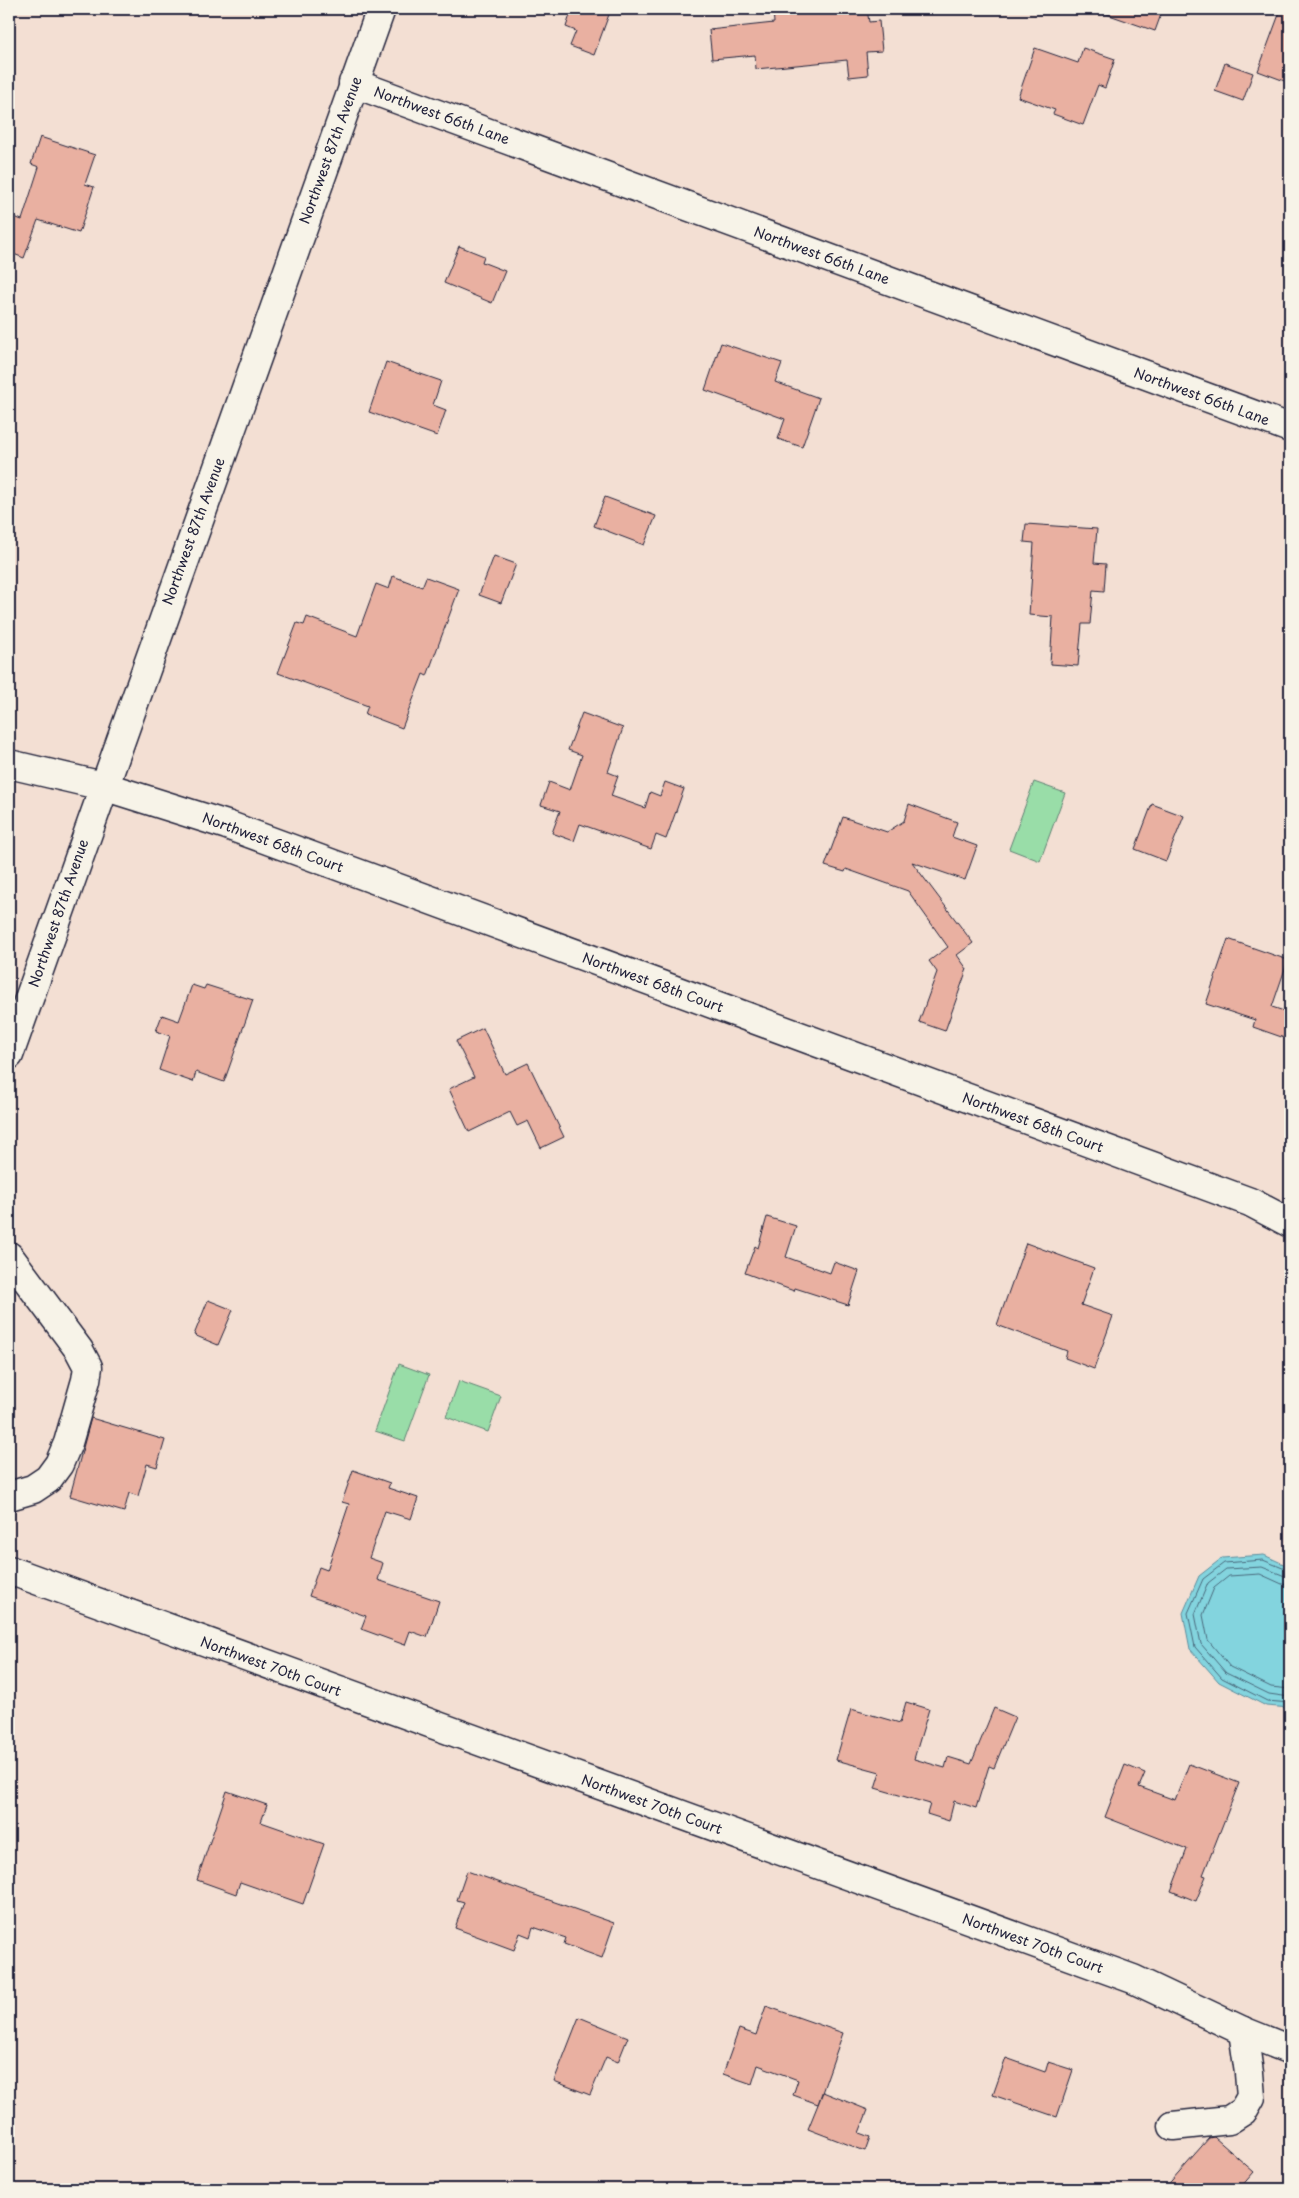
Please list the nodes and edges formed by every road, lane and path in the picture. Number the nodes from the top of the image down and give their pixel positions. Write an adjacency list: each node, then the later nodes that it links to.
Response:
1 (380, 9): 2 (street, Northwest 87th Avenue)
2 (354, 83): 3 (street, Northwest 66th Lane); 5 (street, Northwest 87th Avenue)
3 (1290, 428)
4 (9, 764): 5 (street, Northwest 68th Court)
5 (103, 786): 6 (street, Northwest 87th Avenue); 7 (street, Northwest 68th Court)
6 (9, 1055)
7 (1290, 1223)
8 (9, 1256): 9 (street)
9 (9, 1496)
10 (9, 1570): 11 (street, Northwest 70th Court)
11 (1243, 2031): 12 (street, Northwest 70th Court); 13 (street)
12 (1290, 2050)
13 (1173, 2126)

